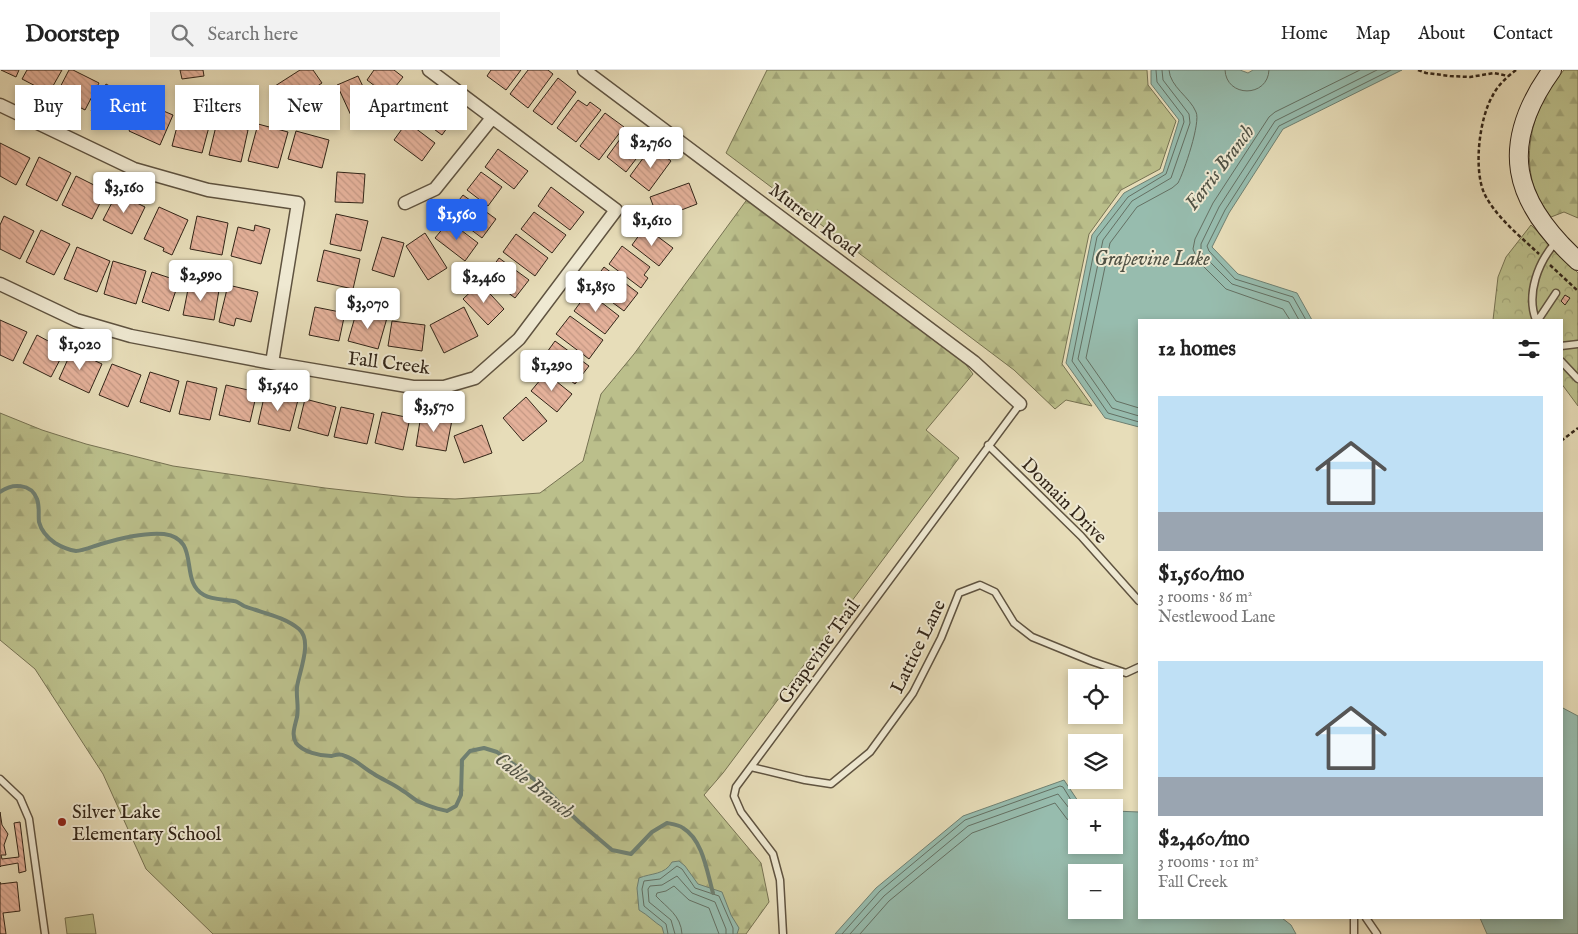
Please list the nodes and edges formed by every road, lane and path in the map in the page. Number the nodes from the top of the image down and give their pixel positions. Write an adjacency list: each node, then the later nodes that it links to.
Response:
1 (429, 70): 8 (street)
2 (584, 70): 24 (street, Murrell Road)
3 (1418, 70): 6 (path)
4 (1516, 70): 6 (path)
5 (1552, 70): 10 (street)
6 (1508, 76): 11 (path)
7 (0, 105): 21 (street)
8 (492, 118): 9 (street); 21 (street, Fall Creek)
9 (405, 203)
10 (1557, 241): 11 (lane); 12 (street)
11 (1544, 260): 14 (path); 16 (lane)
12 (1578, 261)
13 (0, 284): 21 (street, Fall Creek)
14 (1578, 291)
15 (1556, 293): 17 (lane)
16 (1537, 319)
17 (1538, 319)
18 (1578, 344): 19 (lane)
19 (1563, 346)
20 (1563, 363): 22 (lane)
21 (272, 364)
22 (1575, 372): 23 (lane)
23 (1578, 379)
24 (1020, 404): 27 (lane, Grapevine Trail)
25 (1578, 428): 26 (path)
26 (1563, 439)
27 (988, 445): 28 (lane, Domain Drive); 30 (lane, Grapevine Trail)
28 (1138, 600)
29 (1138, 667): 30 (lane, Lattice Lane)
30 (751, 767): 35 (lane, Grapevine Trail)
31 (0, 779): 34 (lane)
32 (1354, 919): 36 (lane)
33 (1367, 919): 37 (lane)
34 (45, 934)
35 (783, 934)
36 (1354, 934)
37 (1376, 934)

